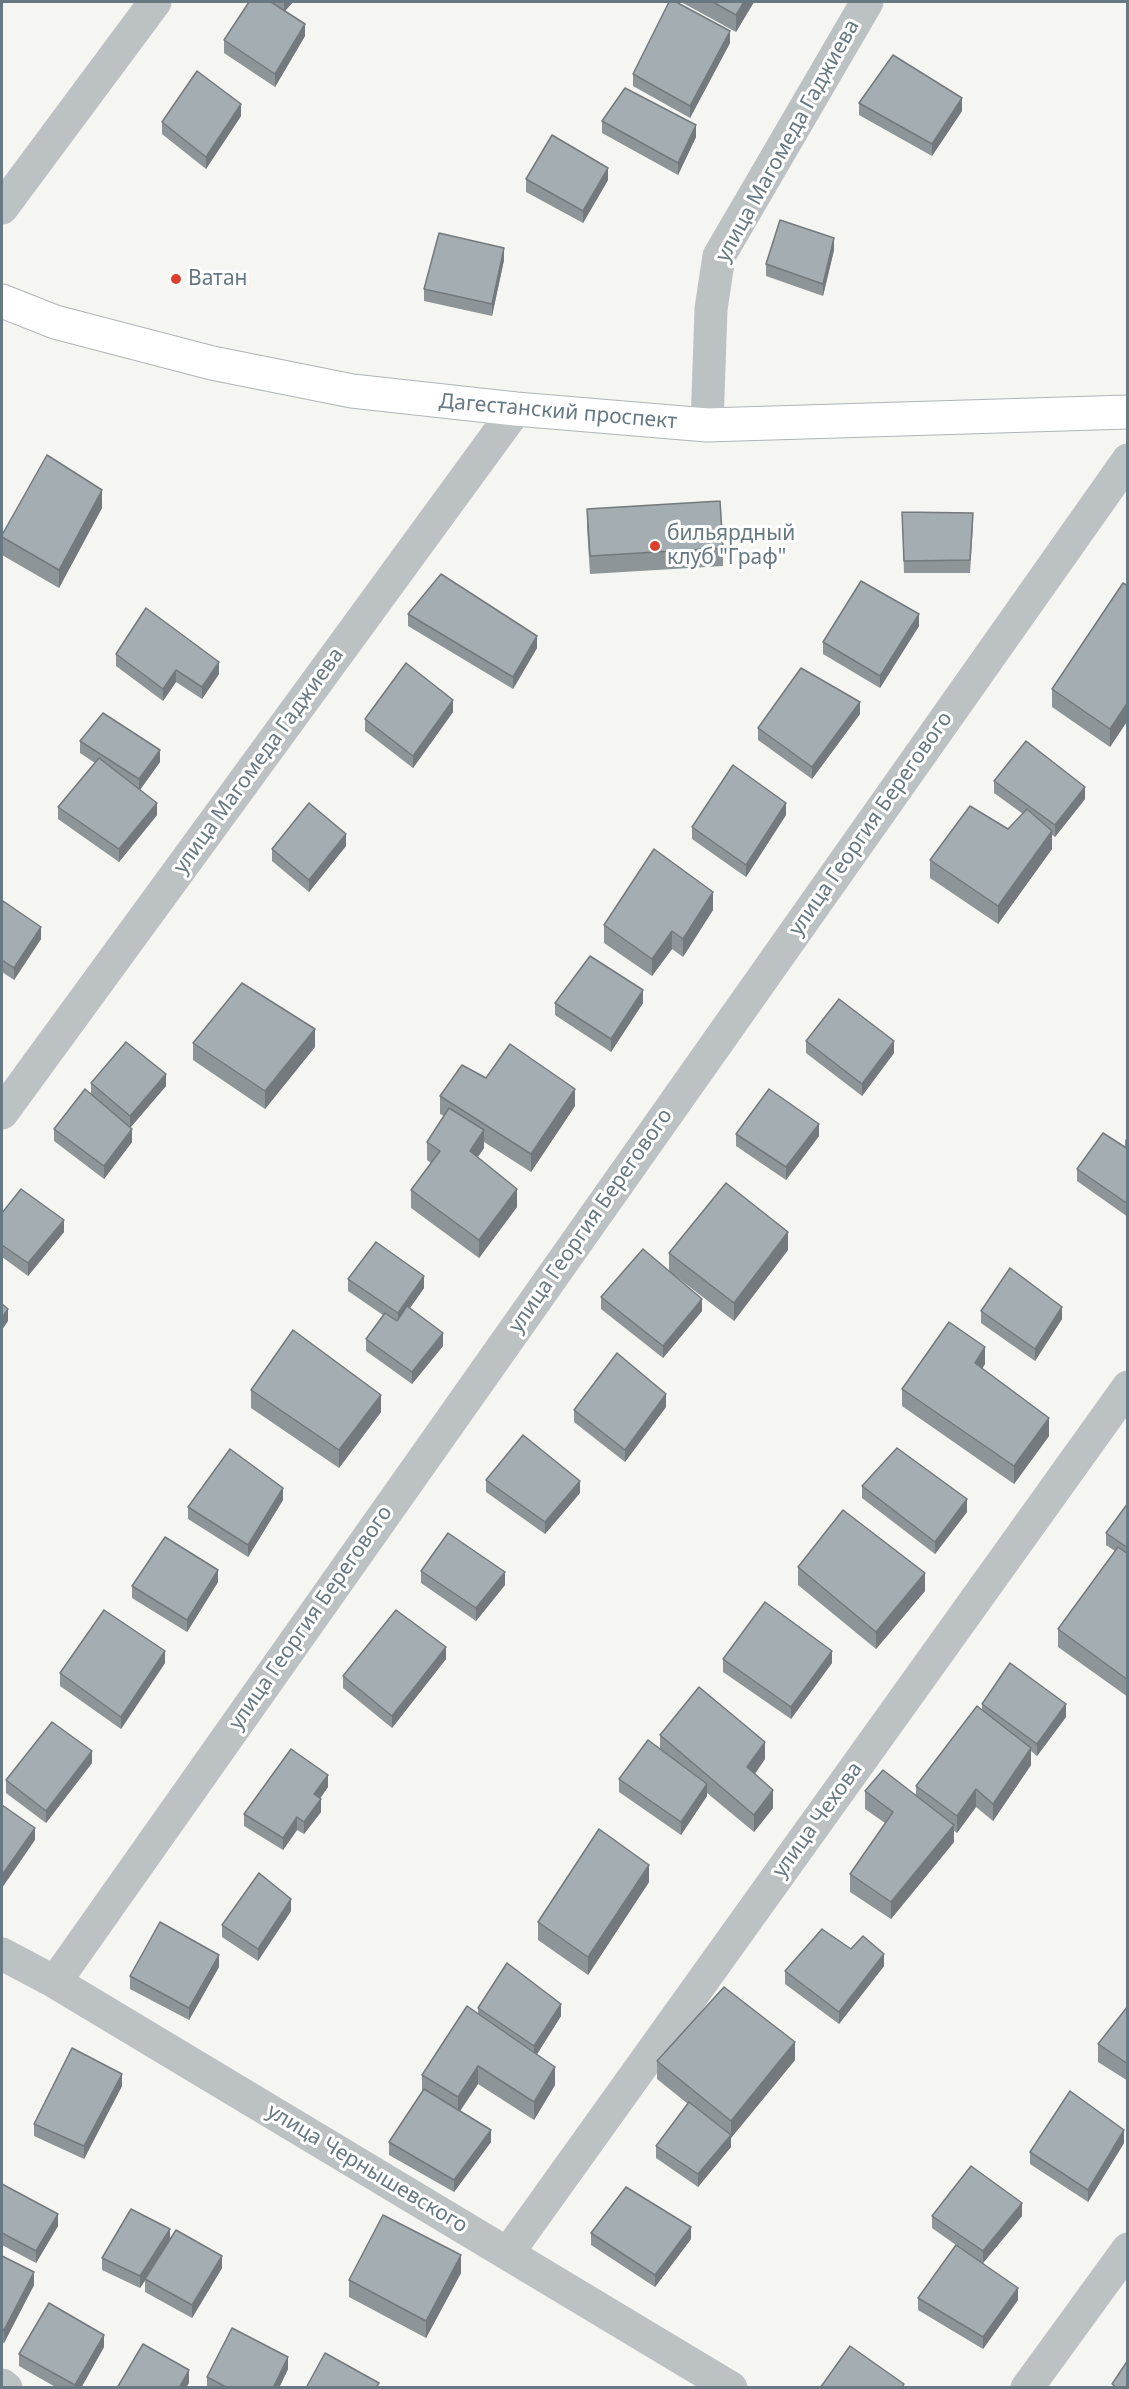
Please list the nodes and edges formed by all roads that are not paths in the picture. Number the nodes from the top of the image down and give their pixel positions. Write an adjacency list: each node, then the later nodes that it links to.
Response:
1 (155, 2): 3 (street)
2 (867, 2): 7 (street, улица Магомеда Гаджиева)
3 (2, 208)
4 (2, 301): 5 (highway, Дагестанский проспект)
5 (516, 410): 7 (highway, Дагестанский проспект); 9 (street, улица Магомеда Гаджиева)
6 (1128, 412): 7 (highway, Дагестанский проспект)
7 (707, 426)
8 (1128, 460): 12 (street, улица Георгия Берегового)
9 (2, 1113)
10 (1128, 1387): 14 (street, улица Чехова)
11 (2, 1954): 12 (street, улица Чернышевского)
12 (55, 1982): 14 (street, улица Чернышевского)
13 (1128, 2249): 18 (street)
14 (508, 2253): 17 (street, улица Чернышевского)
15 (2, 2385): 16 (street)
16 (6, 2388)
17 (731, 2388)
18 (1028, 2388)

